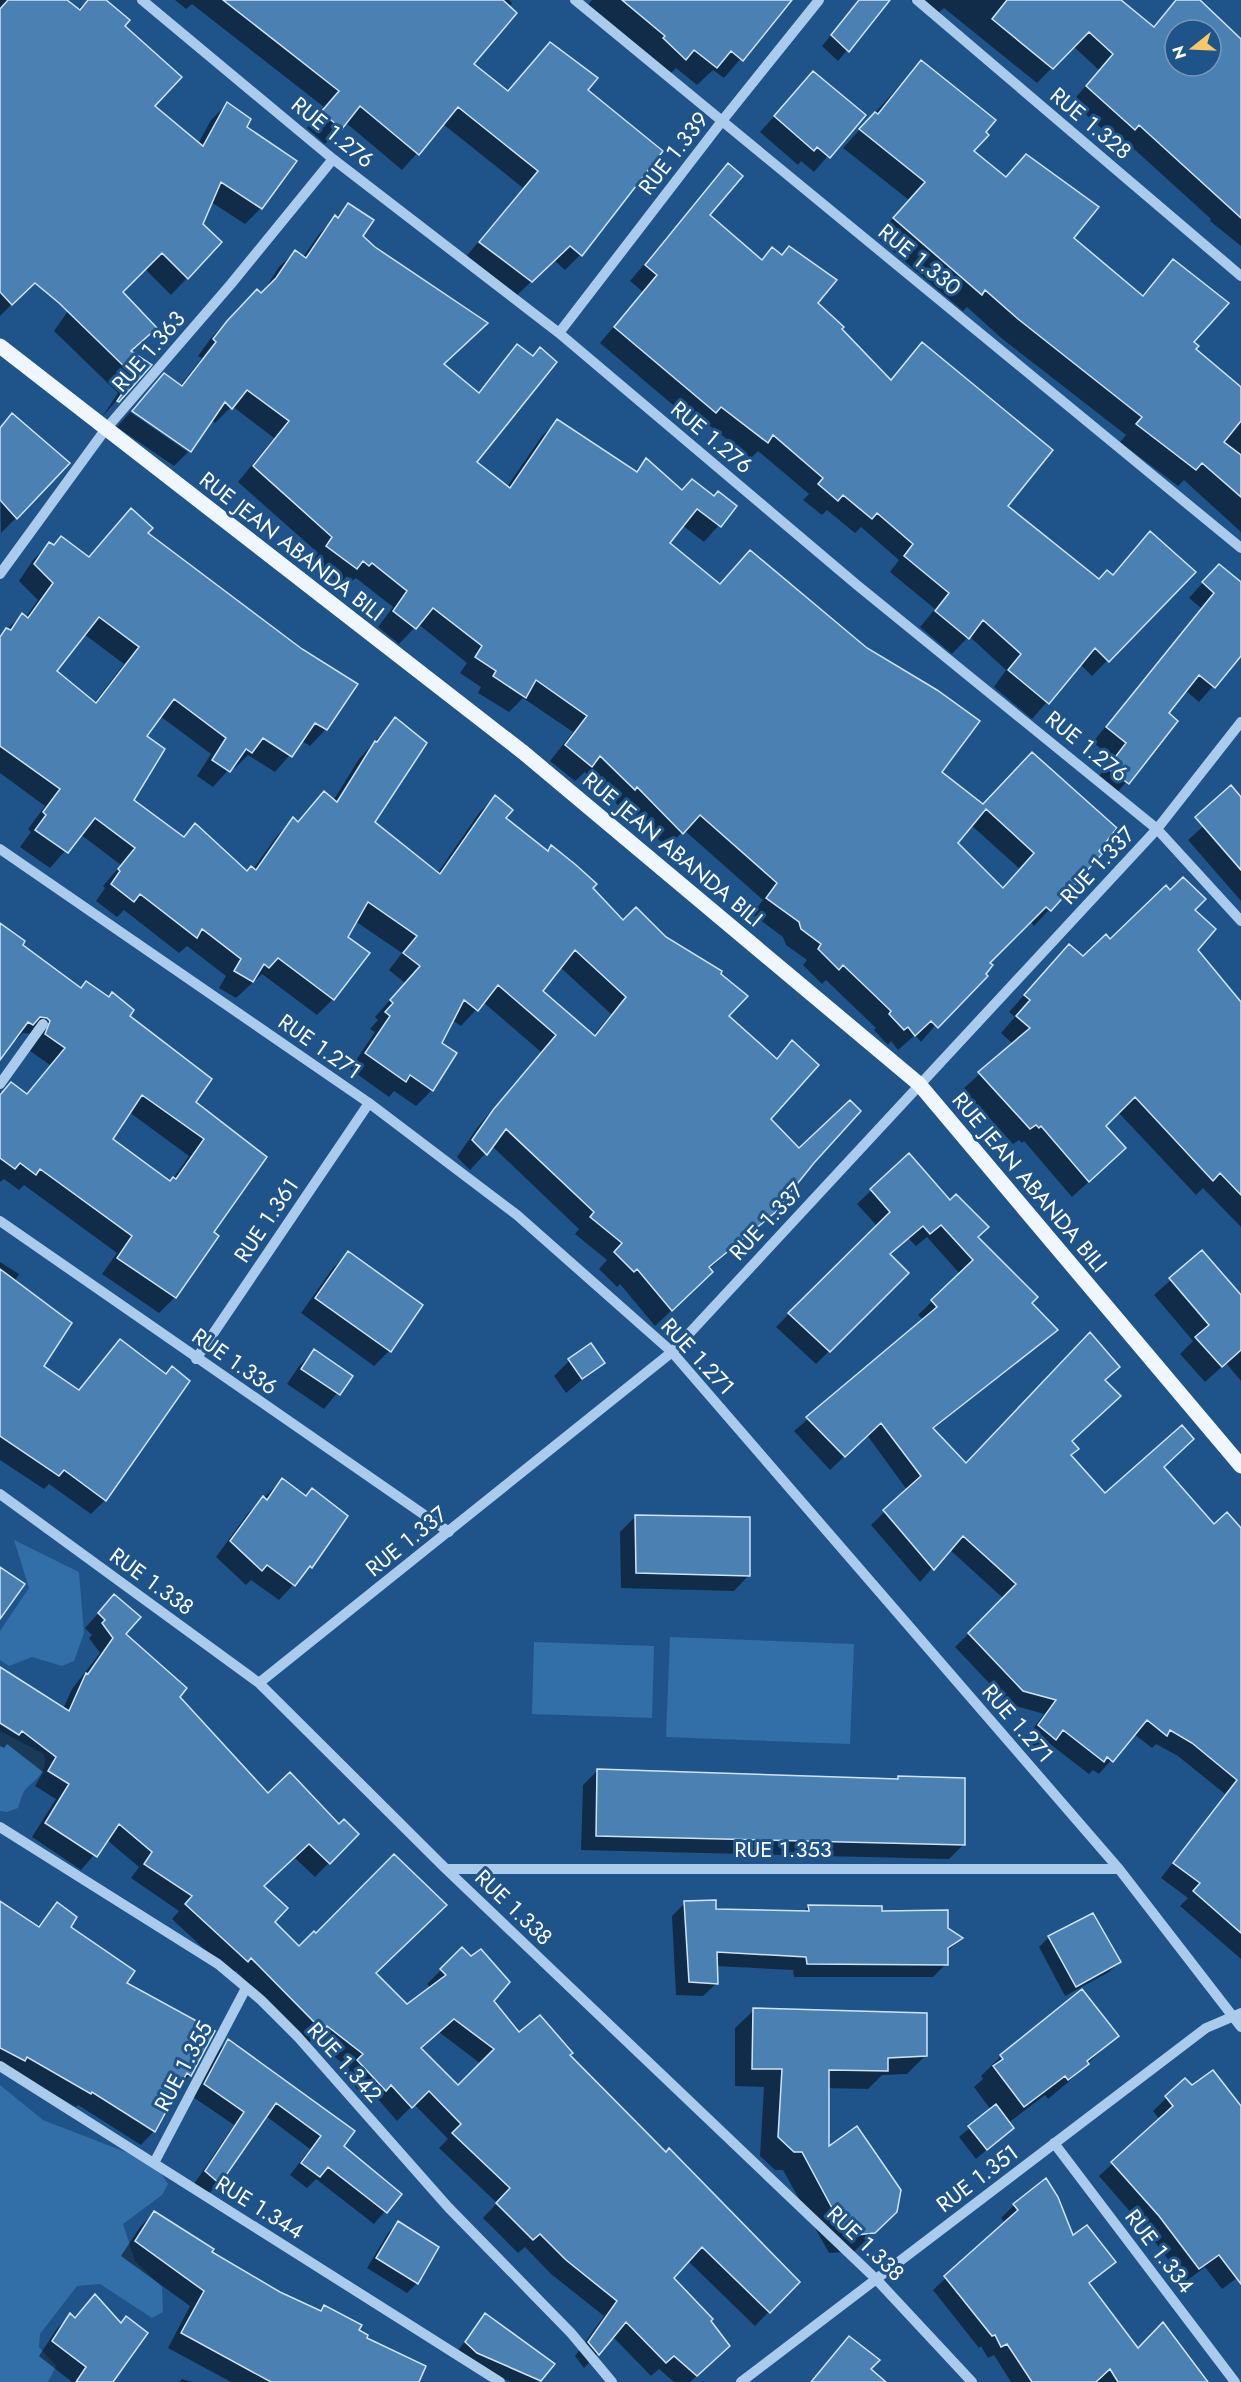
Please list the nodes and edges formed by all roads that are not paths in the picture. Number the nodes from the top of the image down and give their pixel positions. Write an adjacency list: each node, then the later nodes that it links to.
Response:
1 (142, 0): 6 (street, RUE 1.276)
2 (575, 0): 5 (street, RUE 1.330)
3 (819, 0): 5 (street, RUE 1.339)
4 (916, 0): 7 (street, RUE 1.328)
5 (722, 121): 8 (street, RUE 1.339); 11 (street, RUE 1.330)
6 (333, 159): 8 (street, RUE 1.276); 10 (street, RUE 1.363)
7 (1241, 276)
8 (560, 333): 14 (street, RUE 1.276)
9 (0, 346): 10 (main road, RUE JEAN ABANDA BILI)
10 (105, 430): 12 (street, RUE 1.363); 19 (main road, RUE JEAN ABANDA BILI)
11 (1241, 548)
12 (0, 574)
13 (1241, 722): 14 (street, RUE 1.337)
14 (1157, 829): 16 (street, RUE 1.276); 19 (street, RUE 1.337)
15 (0, 849): 20 (street, RUE 1.271)
16 (1241, 921)
17 (43, 1024): 18 (street)
18 (0, 1084)
19 (919, 1084): 22 (street, RUE 1.337); 24 (main road, RUE JEAN ABANDA BILI)
20 (369, 1103): 22 (street, RUE 1.271); 23 (street, RUE 1.361)
21 (0, 1221): 23 (street, RUE 1.336)
22 (672, 1352): 26 (street, RUE 1.337); 30 (street, RUE 1.271)
23 (196, 1359): 26 (street, RUE 1.336)
24 (1241, 1466)
25 (0, 1494): 27 (street, RUE 1.338)
26 (449, 1532): 27 (street, RUE 1.337)
27 (259, 1683): 29 (street, RUE 1.338)
28 (0, 1827): 31 (street, RUE 1.342)
29 (446, 1869): 30 (street, RUE 1.353); 37 (street, RUE 1.338)
30 (1119, 1869): 32 (street, RUE 1.271)
31 (246, 1988): 36 (street, RUE 1.355); 39 (street, RUE 1.342)
32 (1237, 2015): 33 (street, RUE 1.271); 35 (street, RUE 1.351)
33 (1241, 2027)
34 (0, 2066): 36 (street, RUE 1.344)
35 (1054, 2143): 37 (street, RUE 1.351); 42 (street, RUE 1.334)
36 (154, 2163): 38 (street, RUE 1.344)
37 (876, 2279): 40 (street, RUE 1.351); 41 (street, RUE 1.338)
38 (500, 2382)
39 (612, 2382)
40 (741, 2382)
41 (972, 2382)
42 (1235, 2382)

